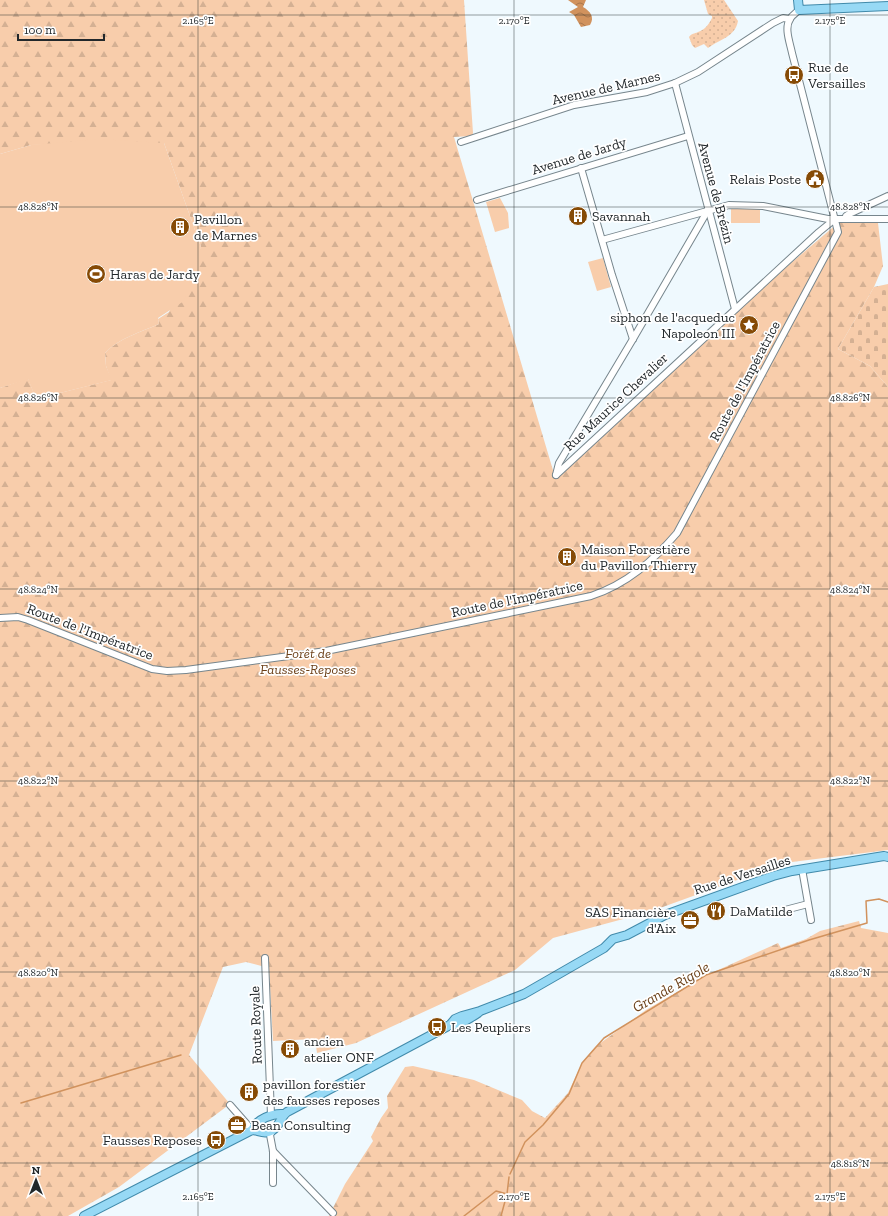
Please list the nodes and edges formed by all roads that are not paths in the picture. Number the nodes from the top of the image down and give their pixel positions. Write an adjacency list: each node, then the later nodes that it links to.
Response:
1 (798, 0): 3 (main road)
2 (888, 6): 3 (main road)
3 (799, 10): 4 (street)
4 (790, 19): 5 (street, Avenue de Marnes); 12 (street)
5 (674, 83): 6 (street, Avenue de Brézin); 7 (street, Avenue de Marnes)
6 (688, 136): 8 (street, Avenue de Jardy); 11 (street, Avenue de Brézin)
7 (461, 142)
8 (581, 168): 10 (street, Avenue de Jardy); 15 (street)
9 (888, 196): 13 (street)
10 (477, 200)
11 (708, 210): 12 (street); 15 (street); 16 (street, Avenue de Brézin); 17 (street)
12 (834, 219): 13 (street); 16 (street, Rue Maurice Chevalier); 18 (street, Route de l'Impératrice)
13 (846, 219): 14 (street)
14 (888, 219)
15 (602, 240): 17 (street)
16 (735, 309): 17 (street, Rue Maurice Chevalier)
17 (633, 339)
18 (0, 618)
19 (888, 857): 20 (main road, Rue de Versailles)
20 (871, 859): 21 (main road, Rue de Versailles); 22 (main road, Rue de Versailles)
21 (888, 860)
22 (802, 869): 23 (street); 28 (main road, Rue de Versailles)
23 (808, 904): 24 (street); 25 (street)
24 (785, 910)
25 (811, 920)
26 (266, 958): 29 (street, Route Royale)
27 (230, 1105): 31 (street)
28 (284, 1114): 29 (main road); 30 (main road)
29 (271, 1115): 31 (main road)
30 (273, 1130): 31 (main road); 32 (street)
31 (255, 1131): 32 (street); 35 (main road)
32 (272, 1148): 33 (street); 34 (street)
33 (273, 1183)
34 (333, 1213)
35 (84, 1216)

